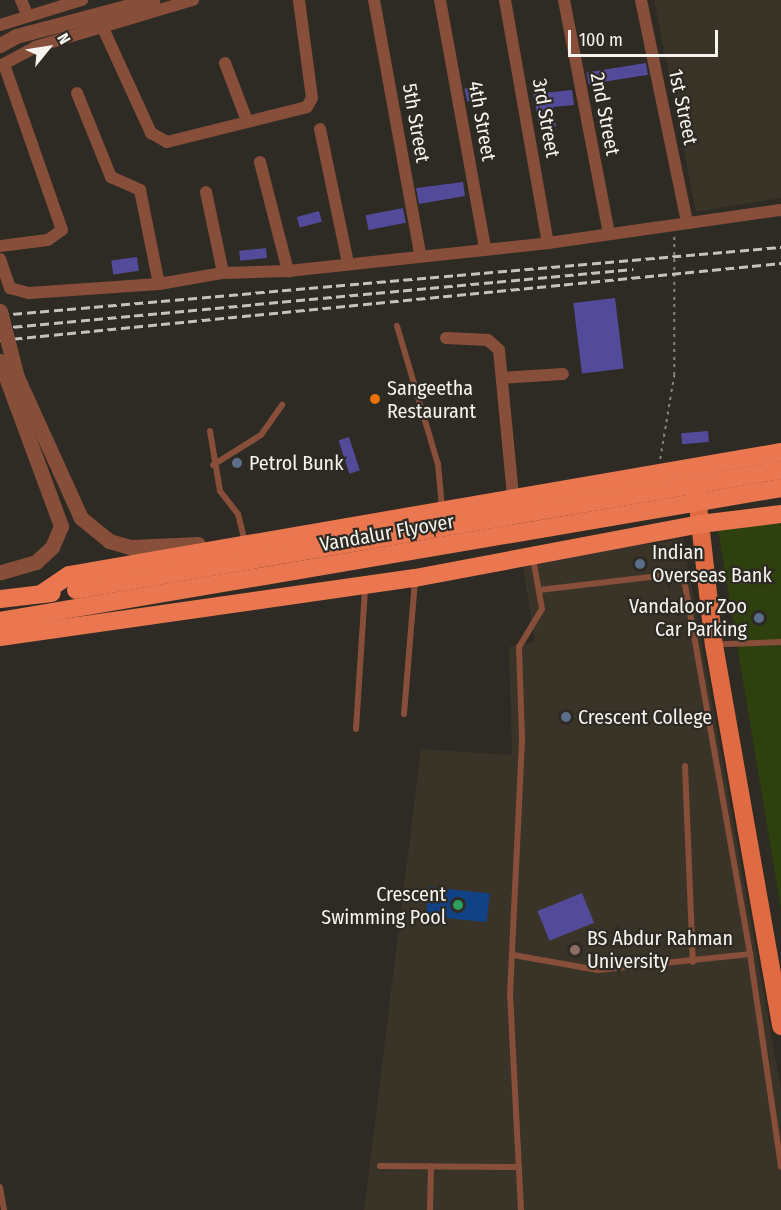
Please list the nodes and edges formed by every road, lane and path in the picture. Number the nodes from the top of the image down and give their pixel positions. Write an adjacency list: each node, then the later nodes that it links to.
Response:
1 (21, 0): 12 (street)
2 (82, 0): 12 (street)
3 (116, 0): 15 (street)
4 (150, 0): 16 (street)
5 (193, 0): 14 (street)
6 (299, 0): 20 (street)
7 (374, 0): 30 (street, 5th Street)
8 (440, 0): 29 (street, 4th Street)
9 (505, 0): 27 (street, 3rd Street)
10 (564, 0): 26 (street, 2nd Street)
11 (641, 0): 25 (street, 1st Street)
12 (27, 14): 13 (street)
13 (0, 25)
14 (102, 26): 18 (street); 20 (street)
15 (0, 35)
16 (0, 45)
17 (225, 63): 20 (street)
18 (2, 65): 28 (street)
19 (77, 93): 35 (street)
20 (247, 122)
21 (320, 129): 32 (street)
22 (260, 162): 33 (street)
23 (206, 192): 34 (street)
24 (781, 210): 25 (street)
25 (683, 223): 26 (street); 49 (path)
26 (609, 234): 27 (street)
27 (548, 243): 29 (street)
28 (0, 246)
29 (485, 248): 30 (street)
30 (420, 254): 32 (street)
31 (0, 259): 36 (street)
32 (348, 263): 33 (street)
33 (288, 271): 34 (street)
34 (223, 273): 35 (street)
35 (159, 284): 36 (street)
36 (7, 291)
37 (0, 311): 56 (street, bridge)
38 (397, 326): 52 (lane)
39 (446, 338): 42 (street)
40 (0, 361): 58 (street)
41 (563, 374): 42 (street)
42 (502, 378): 51 (street)
43 (282, 405): 47 (lane)
44 (210, 431): 47 (lane)
45 (781, 452): 46 (highway)
46 (700, 464): 49 (highway); 54 (main road)
47 (213, 465): 56 (lane)
48 (781, 470): 62 (highway, Vandalur Flyover, bridge)
49 (658, 471): 51 (highway)
50 (781, 488): 64 (highway, Vandalur Flyover, bridge)
51 (513, 495): 52 (highway)
52 (442, 507): 55 (highway)
53 (781, 514): 54 (highway)
54 (706, 524): 57 (highway); 67 (main road); 75 (main road)
55 (300, 535): 56 (street); 62 (highway)
56 (244, 538)
57 (532, 555): 59 (highway); 61 (lane)
58 (0, 572)
59 (415, 578): 60 (highway); 68 (lane)
60 (365, 585): 65 (highway); 69 (lane)
61 (539, 591): 71 (lane); 72 (lane)
62 (41, 594): 63 (highway, Vandalur Flyover)
63 (0, 599)
64 (0, 621)
65 (0, 637)
66 (781, 642): 67 (lane)
67 (725, 644): 74 (main road)
68 (404, 714)
69 (356, 729)
70 (686, 766): 73 (lane)
71 (750, 954): 73 (lane); 79 (lane)
72 (513, 955): 73 (lane); 78 (lane)
73 (693, 962)
74 (781, 966)
75 (781, 1026)
76 (380, 1166): 77 (lane)
77 (431, 1166): 78 (lane); 82 (lane)
78 (519, 1167): 83 (lane)
79 (781, 1167)
80 (0, 1189): 81 (lane)
81 (4, 1210)
82 (430, 1210)
83 (520, 1210)

